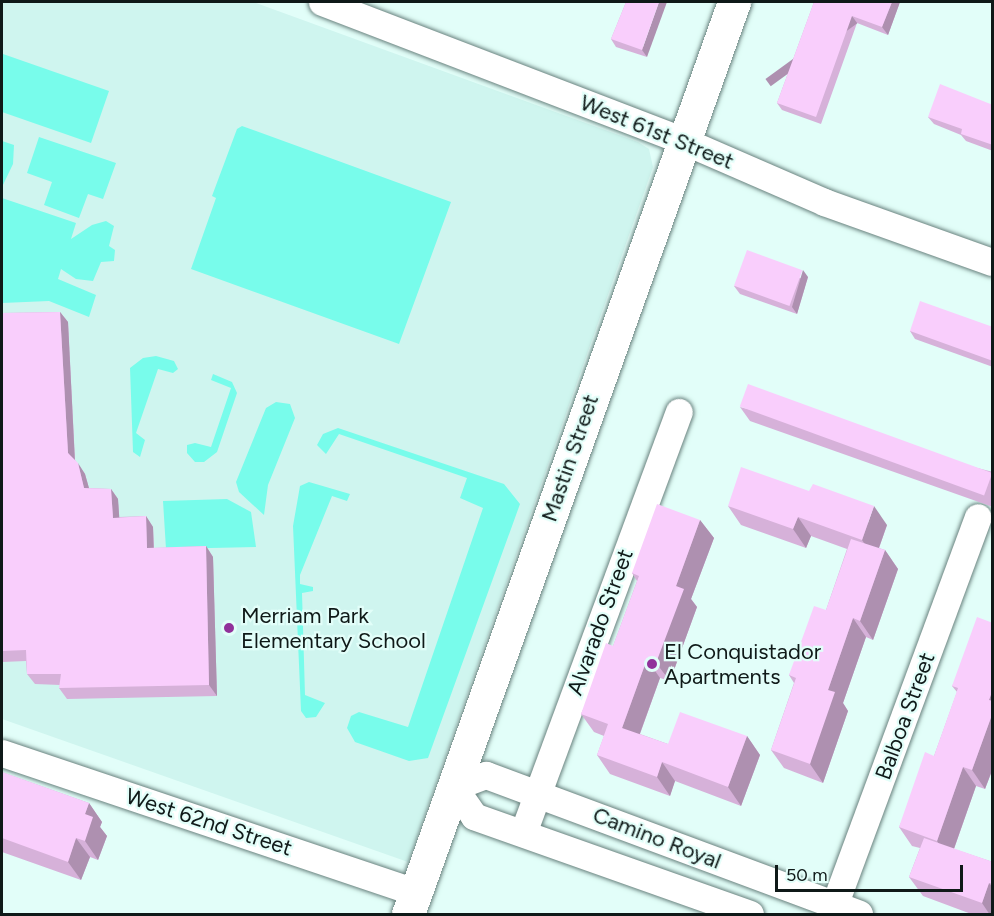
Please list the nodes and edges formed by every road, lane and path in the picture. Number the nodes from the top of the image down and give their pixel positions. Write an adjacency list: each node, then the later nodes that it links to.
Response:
1 (322, 2): 3 (street, West 61st Street)
2 (734, 2): 3 (street, Mastin Street)
3 (684, 141): 4 (street, West 61st Street); 8 (street, Mastin Street)
4 (993, 262)
5 (679, 412): 9 (street, Alvarado Street)
6 (978, 517): 12 (street, Balboa Street)
7 (2, 753): 11 (street, West 62nd Street)
8 (454, 787): 9 (street, Camino Royal); 10 (street); 11 (street, Mastin Street)
9 (538, 792): 10 (street, Alvarado Street); 12 (street, Camino Royal)
10 (523, 833): 13 (street)
11 (411, 903)
12 (841, 912)
13 (750, 915)

